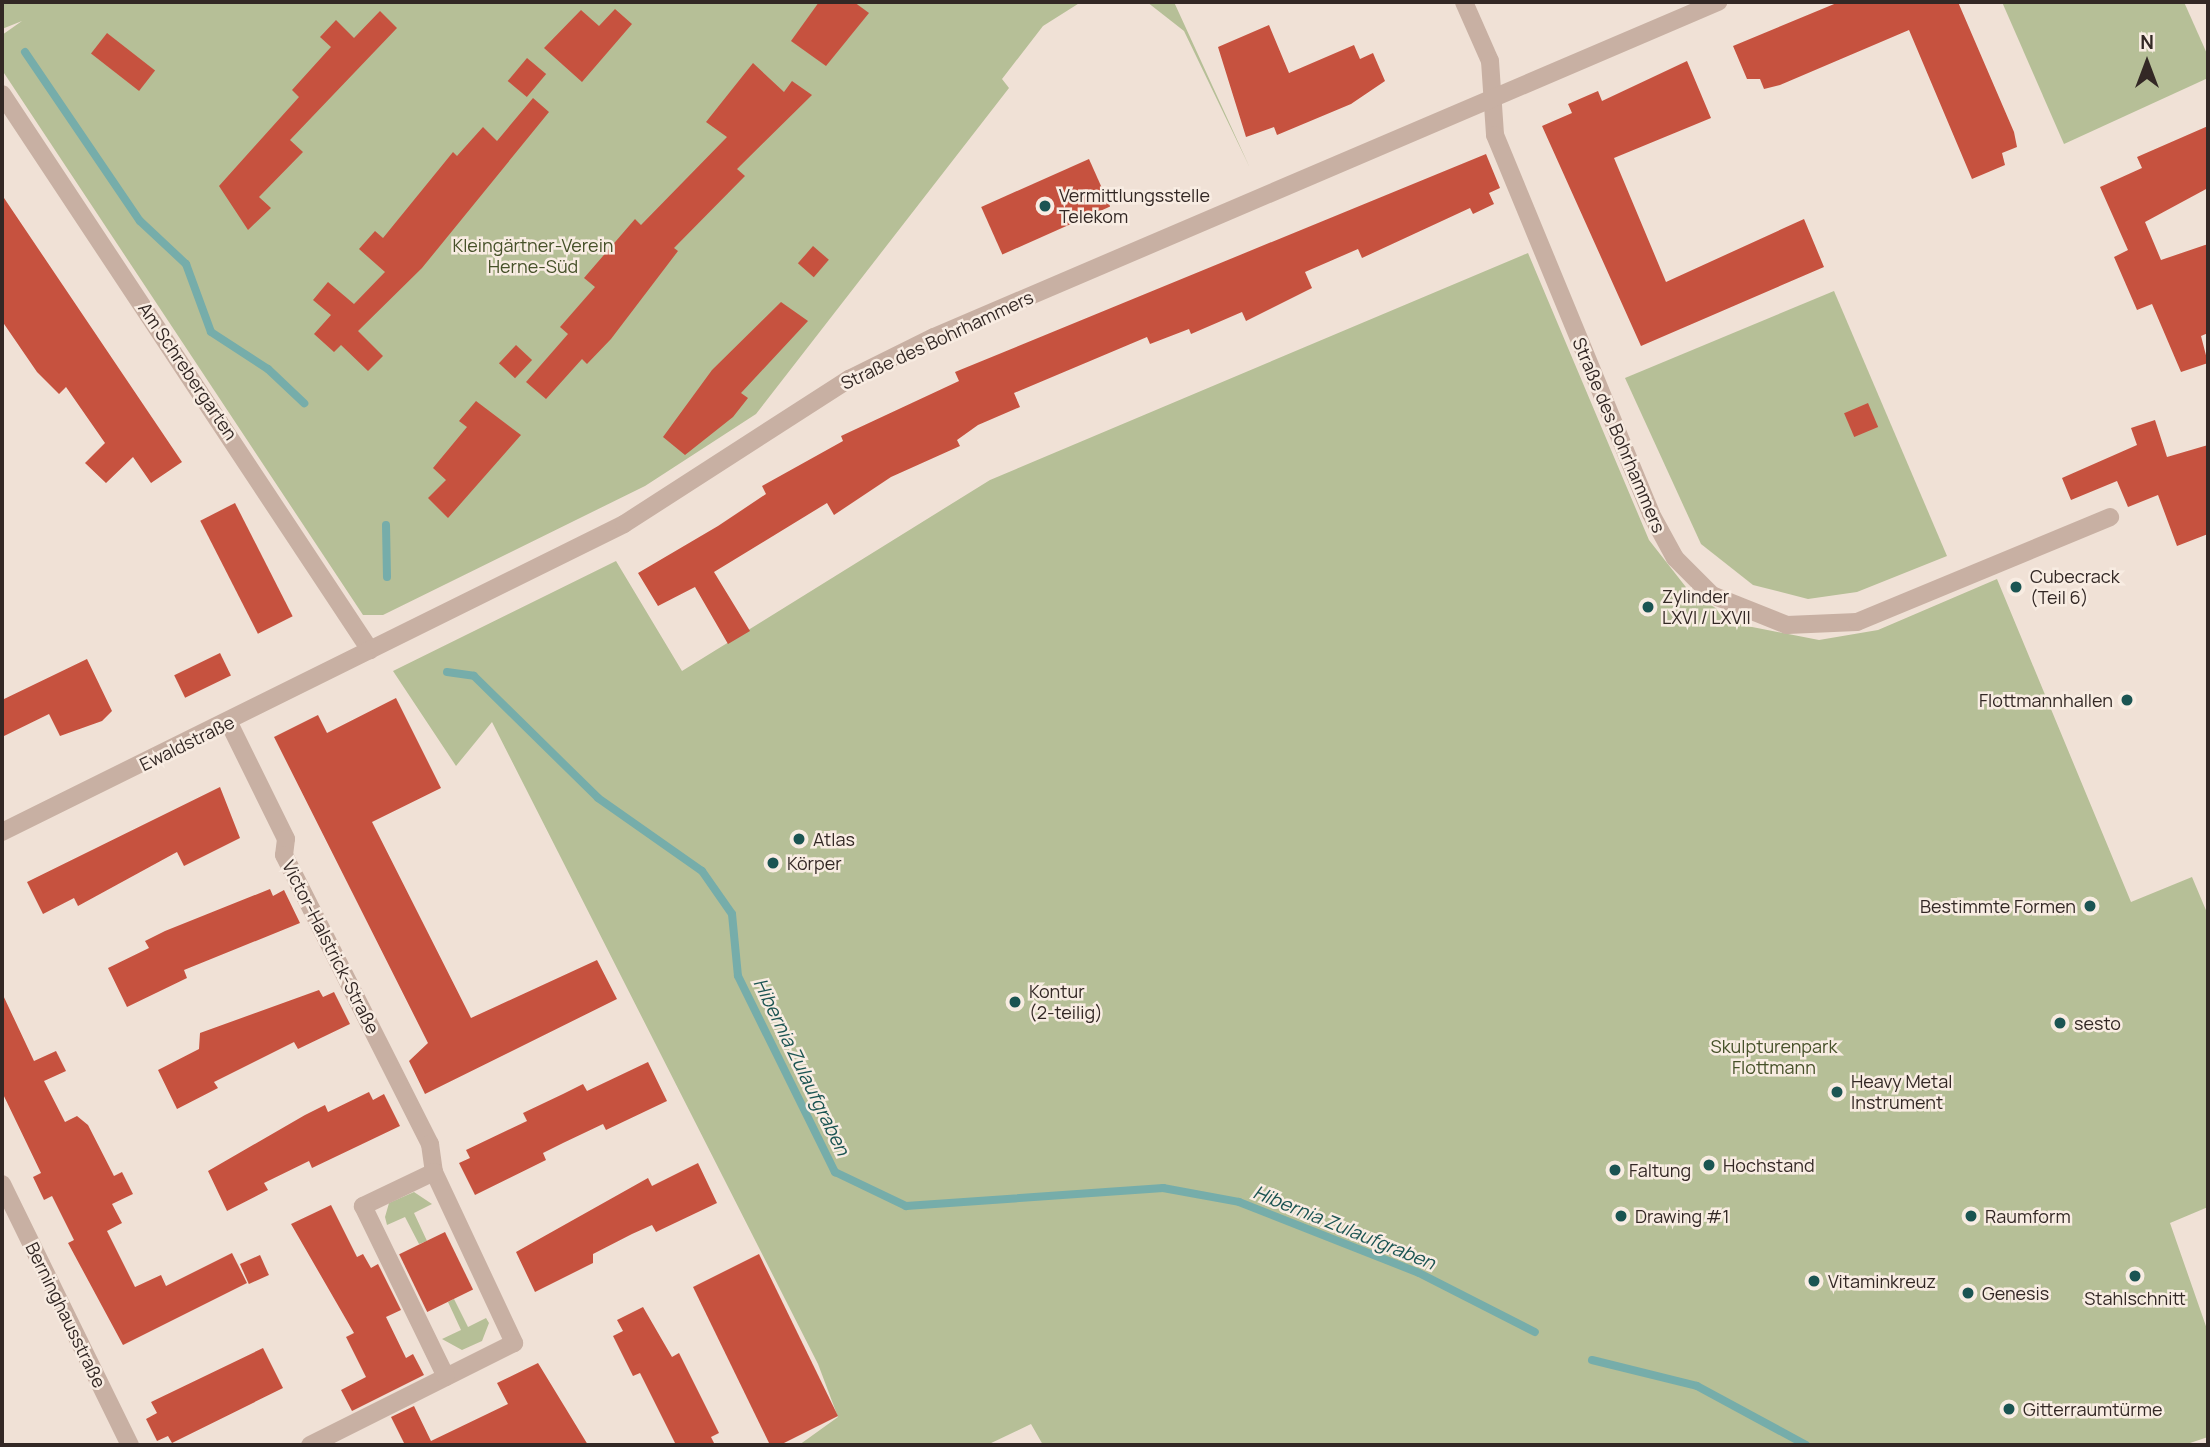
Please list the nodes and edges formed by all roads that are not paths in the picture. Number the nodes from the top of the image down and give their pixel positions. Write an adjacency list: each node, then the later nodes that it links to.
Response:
1 (1464, 2): 4 (street)
2 (1718, 2): 4 (street, Straße des Bohrhammers)
3 (2, 94): 6 (street, Am Schrebergarten)
4 (1492, 98): 5 (street, Straße des Bohrhammers); 6 (street, Straße des Bohrhammers)
5 (2110, 517)
6 (370, 650): 7 (street, Ewaldstraße)
7 (229, 723): 8 (street, Ewaldstraße); 9 (street, Victor-Halstrick-Straße)
8 (2, 832)
9 (434, 1172): 11 (street, Victor-Halstrick-Straße); 11 (street)
10 (2, 1184): 12 (street, Berninghausstraße)
11 (446, 1377): 13 (street, Victor-Halstrick-Straße)
12 (130, 1445)
13 (310, 1445)

